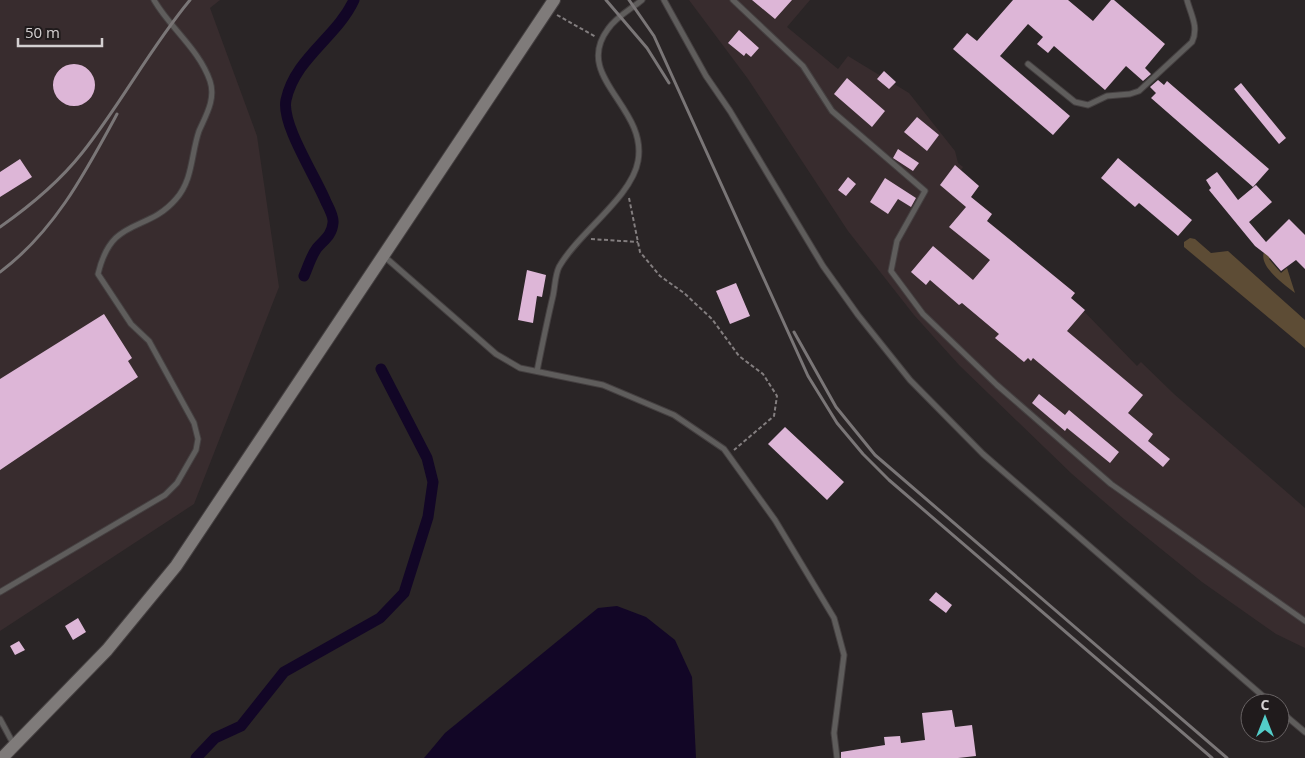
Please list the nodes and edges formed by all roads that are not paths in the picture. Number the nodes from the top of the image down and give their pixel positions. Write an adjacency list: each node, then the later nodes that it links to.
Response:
1 (154, 0): 10 (lane)
2 (554, 0): 8 (street)
3 (642, 0): 9 (lane)
4 (664, 0): 12 (lane)
5 (733, 0): 11 (lane)
6 (1187, 0): 7 (lane)
7 (1028, 64)
8 (384, 257): 9 (lane); 16 (street)
9 (537, 371): 18 (lane)
10 (0, 592)
11 (1305, 621)
12 (1259, 693)
13 (0, 719): 16 (lane)
14 (1290, 719): 15 (lane)
15 (1305, 732)
16 (14, 744): 17 (street)
17 (2, 758)
18 (837, 758)

